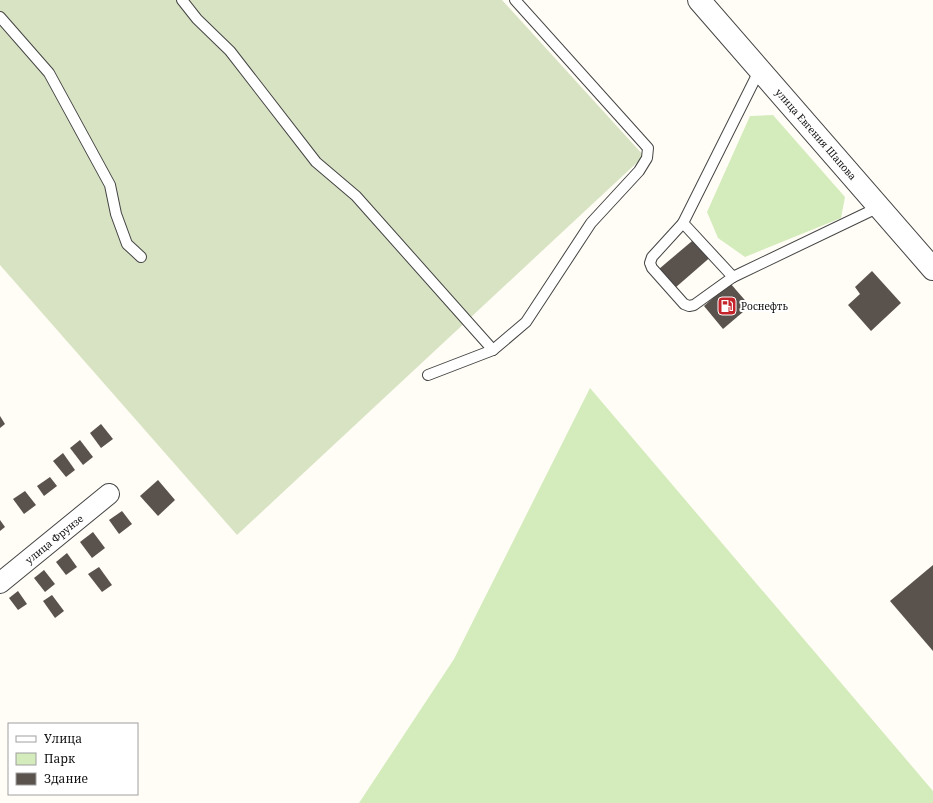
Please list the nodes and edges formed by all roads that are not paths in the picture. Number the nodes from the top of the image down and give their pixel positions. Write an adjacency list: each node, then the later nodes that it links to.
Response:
1 (182, 0): 11 (lane)
2 (515, 0): 11 (lane)
3 (700, 0): 5 (street, улица Евгения Шапова)
4 (0, 17): 8 (lane)
5 (760, 69): 6 (street, улица Евгения Шапова); 7 (lane)
6 (879, 207): 9 (street, улица Евгения Шапова); 10 (lane)
7 (683, 223): 10 (lane); 10 (lane)
8 (141, 257)
9 (931, 263)
10 (733, 276)
11 (493, 350): 12 (lane)
12 (428, 375)
13 (109, 494): 14 (street, улица Фрунзе)
14 (0, 583)

